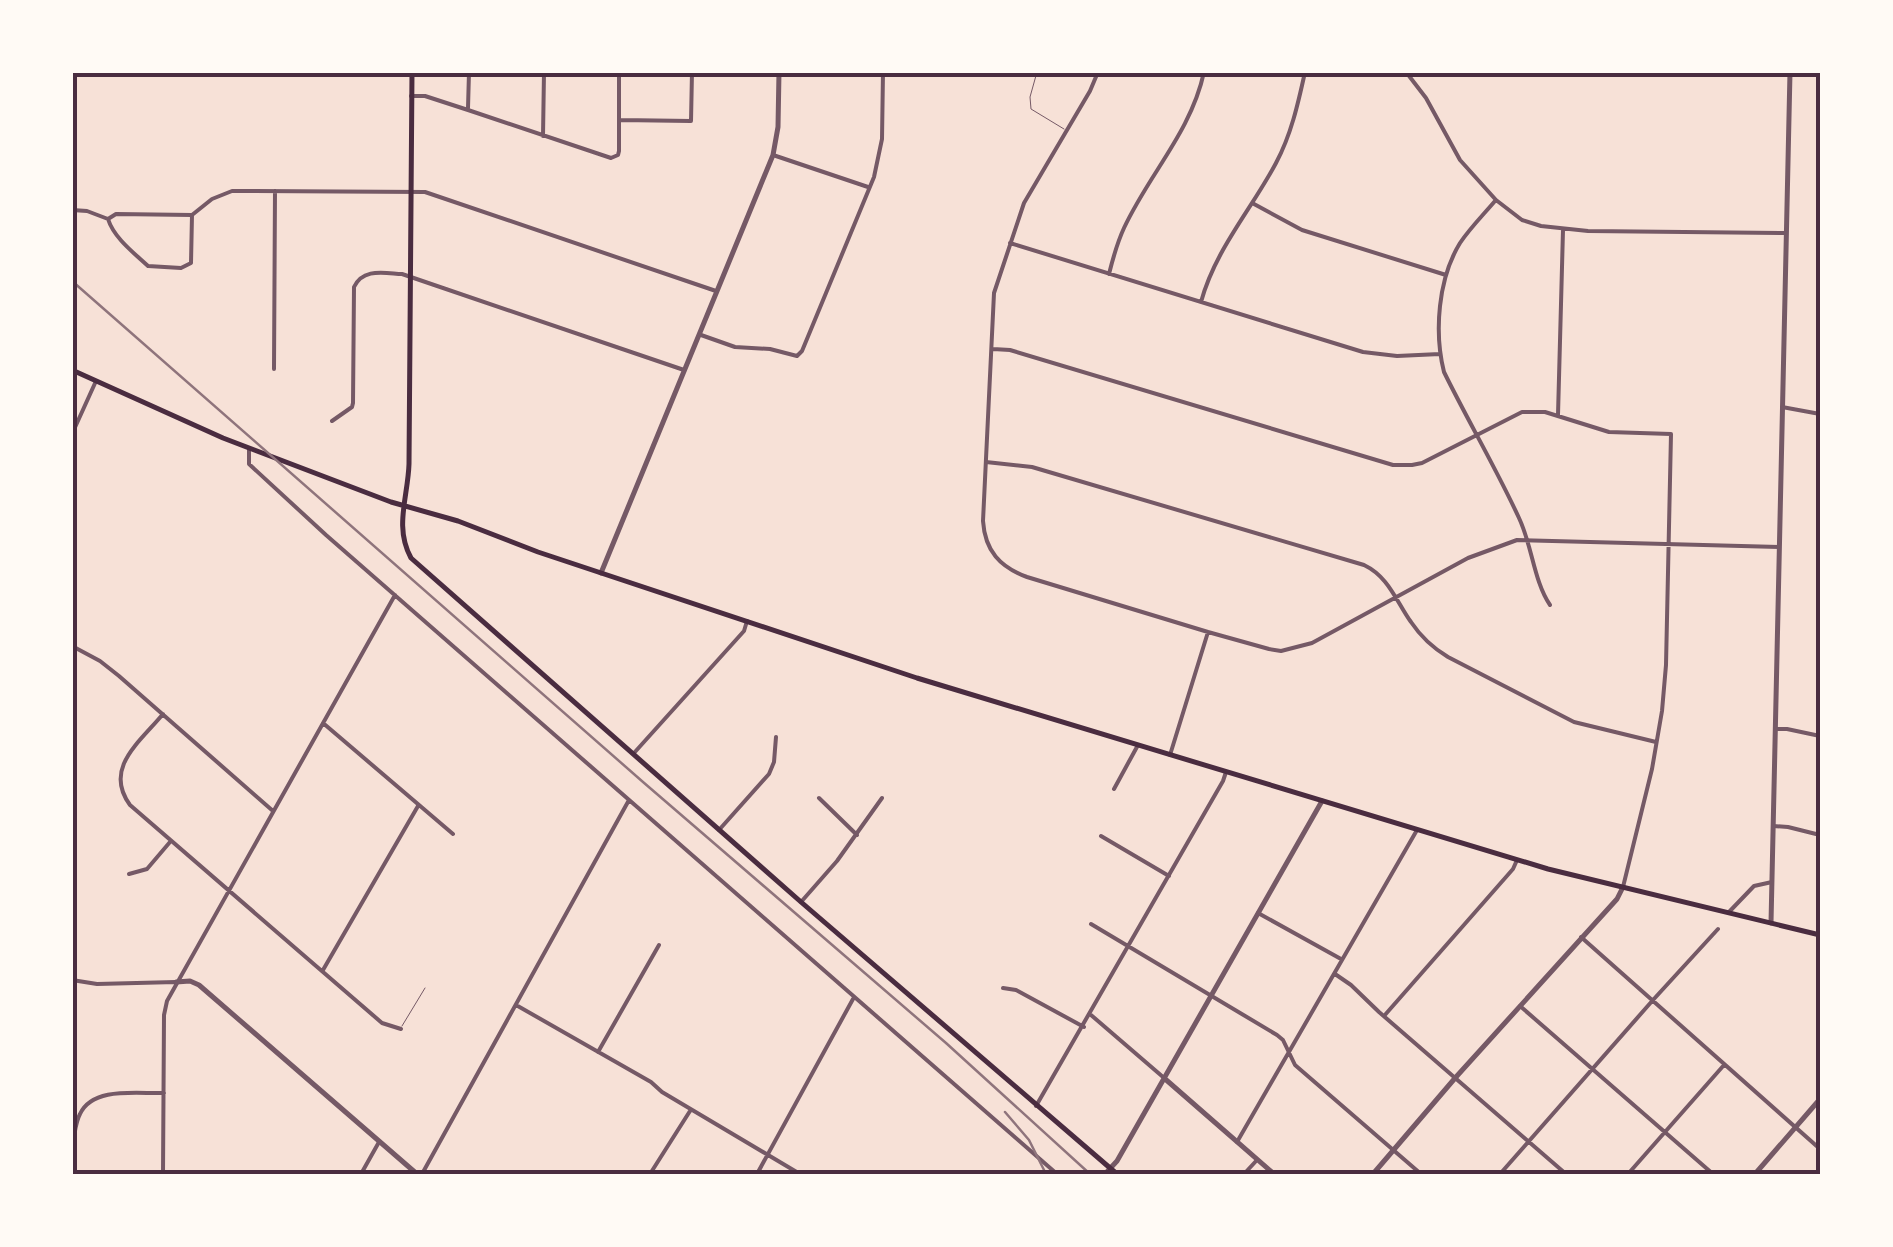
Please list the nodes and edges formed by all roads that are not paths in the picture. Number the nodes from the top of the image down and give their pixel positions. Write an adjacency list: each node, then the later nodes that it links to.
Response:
1 (412, 72): 14 (main road)
2 (469, 72): 15 (street)
3 (544, 72): 18 (street)
4 (619, 72): 16 (street)
5 (692, 72): 16 (street)
6 (779, 72): 19 (street)
7 (884, 72): 20 (street)
8 (1036, 72): 17 (lane)
9 (1098, 72): 17 (street)
10 (1204, 72): 31 (street)
11 (1305, 72): 24 (street)
12 (1406, 72): 23 (street)
13 (1790, 72): 29 (street)
14 (411, 96): 15 (street); 22 (main road)
15 (468, 110): 18 (street)
16 (619, 120): 18 (street)
17 (1066, 130): 30 (street)
18 (543, 136)
19 (773, 154): 20 (street); 34 (street)
20 (870, 188): 36 (street)
21 (275, 191): 22 (street); 26 (street); 39 (street)
22 (410, 192): 33 (main road); 34 (street)
23 (1496, 200): 28 (street); 32 (street)
24 (1252, 203): 32 (street); 35 (street)
25 (72, 210): 27 (street)
26 (192, 215): 27 (street); 27 (street)
27 (108, 219)
28 (1563, 230): 29 (street); 45 (street)
29 (1786, 233): 43 (street)
30 (1010, 242): 31 (street); 37 (street)
31 (1109, 274): 35 (street)
32 (1446, 274): 38 (street)
33 (410, 277): 41 (street); 46 (street); 51 (main road)
34 (717, 291): 36 (street)
35 (1200, 302): 38 (street)
36 (699, 335): 41 (street)
37 (993, 350): 48 (street); 50 (street)
38 (1440, 354): 48 (street)
39 (274, 369)
40 (72, 370): 42 (main road)
41 (684, 370): 55 (street)
42 (96, 380): 47 (street); 49 (main road)
43 (1782, 407): 44 (street); 54 (street)
44 (1820, 414)
45 (1558, 415): 48 (street); 53 (street)
46 (332, 420)
47 (72, 434)
48 (1476, 435): 52 (street)
49 (248, 449): 51 (main road); 56 (street)
50 (986, 462): 57 (street); 60 (street)
51 (404, 505): 55 (main road); 69 (main road)
52 (1528, 539): 53 (street); 57 (street); 58 (street)
53 (1668, 543): 54 (street); 67 (street)
54 (1779, 546): 64 (street)
55 (601, 573): 59 (main road)
56 (395, 594): 63 (street); 75 (street)
57 (1396, 598): 60 (street); 67 (street)
58 (1550, 605)
59 (747, 621): 68 (main road); 69 (street)
60 (1208, 632): 70 (street)
61 (72, 646): 62 (street)
62 (163, 714): 78 (street); 86 (street)
63 (323, 723): 77 (street); 78 (street)
64 (1775, 729): 65 (street); 79 (street)
65 (1820, 736)
66 (776, 737): 81 (street)
67 (1657, 743): 91 (street)
68 (1138, 745): 70 (main road); 72 (street)
69 (634, 753): 81 (main road)
70 (1170, 755): 71 (main road)
71 (1226, 772): 76 (main road); 89 (street)
72 (1114, 788)
73 (819, 798): 83 (street)
74 (882, 798): 83 (street)
75 (629, 800): 111 (street); 113 (street)
76 (1322, 801): 80 (main road); 95 (street)
77 (418, 806): 82 (street); 104 (street)
78 (273, 811): 92 (street)
79 (1773, 826): 84 (street); 90 (street)
80 (1418, 828): 87 (main road); 103 (street)
81 (719, 830): 93 (main road)
82 (453, 834)
83 (857, 835): 93 (street)
84 (1820, 835)
85 (1101, 836): 89 (street)
86 (171, 841): 88 (street); 92 (street)
87 (1517, 860): 91 (main road); 116 (street)
88 (128, 874)
89 (1170, 876): 102 (street)
90 (1772, 882): 94 (street); 96 (street)
91 (1622, 887): 94 (main road); 100 (street)
92 (229, 892): 104 (street); 107 (street)
93 (801, 902): 127 (main road)
94 (1729, 912): 96 (main road)
95 (1258, 913): 103 (street); 110 (street)
96 (1771, 923): 99 (main road)
97 (1091, 924): 102 (street)
98 (1718, 929): 112 (street)
99 (1820, 934)
100 (1581, 936): 112 (street); 114 (street)
101 (659, 945): 119 (street)
102 (1128, 947): 110 (street); 115 (street)
103 (1343, 960): 105 (street)
104 (322, 971): 118 (street)
105 (1335, 974): 116 (street); 120 (street)
106 (72, 980): 107 (street)
107 (176, 982): 125 (street); 131 (street)
108 (425, 988): 118 (lane)
109 (1004, 988): 117 (street)
110 (1212, 996): 120 (street); 124 (street)
111 (854, 998): 137 (street); 146 (street)
112 (1653, 1000): 121 (street); 122 (street)
113 (516, 1005): 119 (street); 142 (street)
114 (1520, 1006): 122 (street); 123 (street)
115 (1091, 1015): 117 (street); 124 (street)
116 (1384, 1016): 123 (street)
117 (1084, 1026): 127 (street)
118 (401, 1029)
119 (598, 1052): 128 (street)
120 (1289, 1054): 132 (street); 136 (street)
121 (1725, 1064): 129 (street); 130 (street)
122 (1592, 1069): 130 (street); 133 (street)
123 (1456, 1077): 133 (street); 136 (street)
124 (1164, 1078): 132 (street); 139 (street)
125 (164, 1093): 134 (street); 140 (street)
126 (1820, 1099): 129 (street)
127 (1036, 1106): 139 (main road)
128 (691, 1109): 137 (street); 143 (street)
129 (1796, 1127): 135 (street); 156 (street)
130 (1665, 1132): 154 (street); 155 (street)
131 (379, 1142): 141 (street); 142 (street)
132 (1237, 1142): 138 (street)
133 (1529, 1142): 152 (street); 153 (street)
134 (72, 1146)
135 (1820, 1148)
136 (1394, 1150): 150 (street); 151 (street)
137 (768, 1155): 144 (street); 145 (street)
138 (1257, 1160): 148 (street); 149 (street)
139 (1108, 1172): 147 (main road)
140 (164, 1174)
141 (361, 1174)
142 (419, 1174)
143 (650, 1174)
144 (756, 1174)
145 (800, 1174)
146 (1056, 1174)
147 (1117, 1174)
148 (1244, 1174)
149 (1274, 1174)
150 (1372, 1174)
151 (1421, 1174)
152 (1500, 1174)
153 (1566, 1174)
154 (1628, 1174)
155 (1713, 1174)
156 (1754, 1174)

